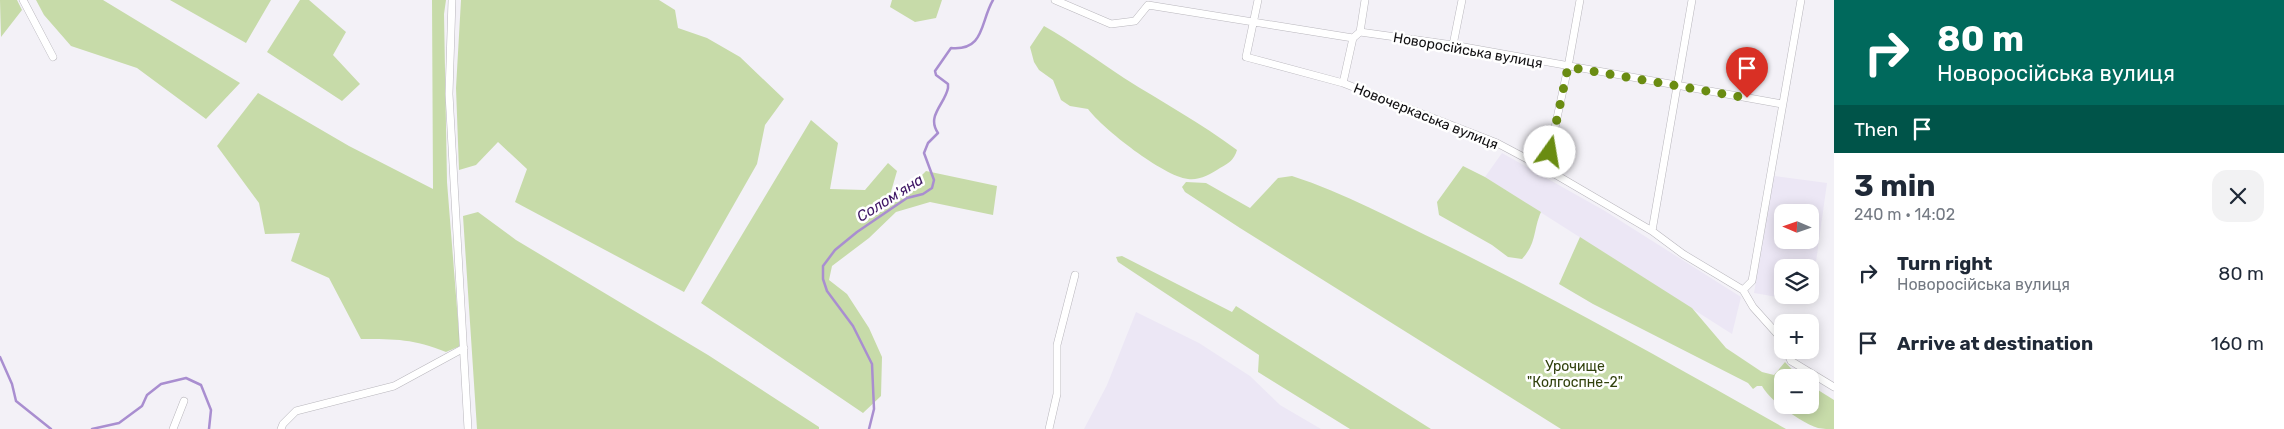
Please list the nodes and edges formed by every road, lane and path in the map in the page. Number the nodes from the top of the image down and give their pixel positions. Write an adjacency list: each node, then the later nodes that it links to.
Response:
1 (22, 0): 15 (street)
2 (452, 0): 25 (street)
3 (1055, 0): 10 (street)
4 (1258, 0): 11 (street)
5 (1365, 0): 12 (street)
6 (1462, 0): 14 (street)
7 (1580, 0): 16 (street)
8 (1692, 0): 18 (street)
9 (1801, 0): 19 (street)
10 (1148, 3): 11 (street)
11 (1254, 21): 13 (street); 17 (street, Новочеркаська вулиця)
12 (1360, 32): 13 (street); 14 (street, Новоросійська вулиця)
13 (1353, 38): 17 (street)
14 (1453, 45): 16 (street, Новоросійська вулиця)
15 (53, 57)
16 (1568, 67): 18 (street, Новоросійська вулиця); 20 (street)
17 (1343, 83): 20 (street, Новочеркаська вулиця)
18 (1678, 86): 19 (street, Новоросійська вулиця); 21 (street)
19 (1782, 104): 23 (street)
20 (1546, 169): 21 (street, Новочеркаська вулиця)
21 (1652, 231): 23 (street, Новочеркаська вулиця)
22 (1075, 275): 32 (street)
23 (1743, 290): 24 (street, Новочеркаська вулиця)
24 (1774, 330)
25 (464, 348): 30 (street); 31 (street)
26 (1790, 359): 27 (street)
27 (1834, 387)
28 (184, 401): 29 (street)
29 (172, 429)
30 (281, 429)
31 (468, 429)
32 (1049, 429)

